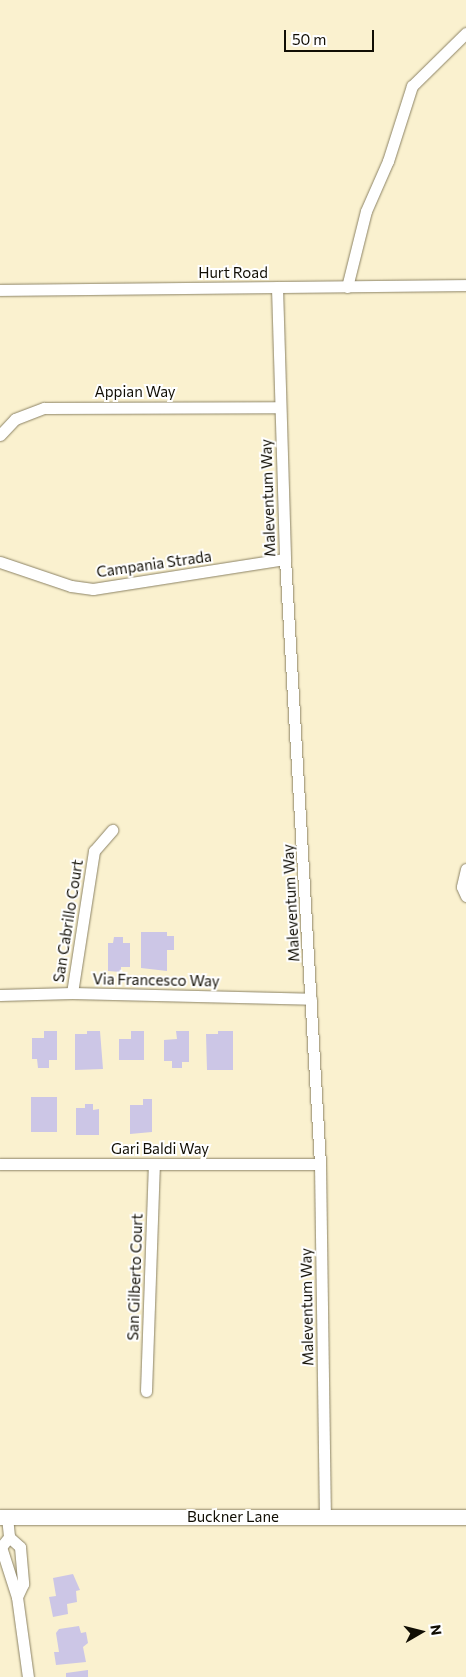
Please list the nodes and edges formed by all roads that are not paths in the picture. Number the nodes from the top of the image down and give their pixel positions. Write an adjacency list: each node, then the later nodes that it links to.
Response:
1 (466, 33): 4 (street)
2 (466, 285): 4 (street, Hurt Road)
3 (277, 287): 4 (street, Hurt Road); 5 (street, Hurt Road); 6 (street, Maleventum Way)
4 (347, 287)
5 (0, 290)
6 (280, 407): 7 (street, Appian Way); 8 (street, Maleventum Way)
7 (0, 435)
8 (285, 559): 9 (street, Campania Strada); 15 (street, Maleventum Way)
9 (0, 562)
10 (112, 830): 13 (street, San Cabrillo Court)
11 (466, 869): 12 (street)
12 (466, 896)
13 (72, 993): 14 (street, Via Francesco Way); 15 (street, Via Francesco Way)
14 (0, 995)
15 (311, 998): 18 (street, Maleventum Way)
16 (0, 1164): 17 (street, Gari Baldi Way)
17 (154, 1164): 18 (street, Gari Baldi Way); 19 (street, San Gilberto Court)
18 (320, 1164): 21 (street, Maleventum Way)
19 (146, 1391)
20 (4, 1517): 21 (main road, Buckner Lane); 23 (street)
21 (325, 1517): 22 (main road, Buckner Lane)
22 (466, 1517)
23 (9, 1537): 24 (street); 24 (street)
24 (17, 1597): 25 (street)
25 (28, 1677)

